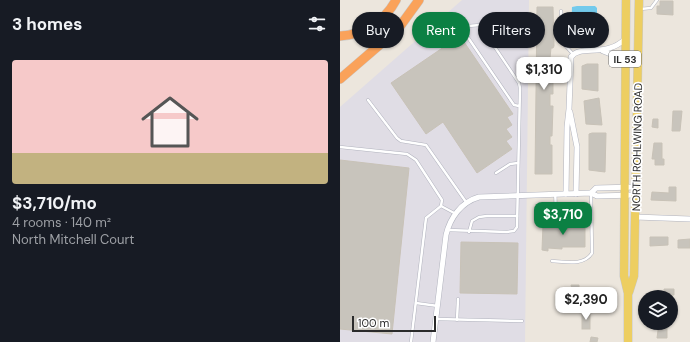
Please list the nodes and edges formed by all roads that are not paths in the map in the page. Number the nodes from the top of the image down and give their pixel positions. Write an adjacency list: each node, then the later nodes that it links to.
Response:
1 (396, 0): 8 (highway)
2 (419, 0): 13 (highway)
3 (626, 0): 9 (main road, NORTH ROHLWING ROAD / IL 53)
4 (639, 0): 6 (main road, NORTH ROHLWING ROAD / IL 53)
5 (657, 0): 6 (lane)
6 (639, 9): 23 (main road, NORTH ROHLWING ROAD / IL 53)
7 (561, 11): 11 (lane)
8 (340, 36)
9 (625, 39): 10 (street); 12 (main road, NORTH ROHLWING ROAD / IL 53)
10 (603, 51): 11 (street); 12 (street)
11 (573, 54): 16 (street)
12 (624, 63): 22 (main road, NORTH ROHLWING ROAD / IL 53)
13 (340, 79)
14 (368, 100): 29 (lane)
15 (519, 106): 15 (lane); 20 (lane)
16 (569, 109): 18 (street); 19 (street)
17 (340, 147): 30 (lane)
18 (566, 159): 19 (street); 25 (street)
19 (577, 159): 26 (street)
20 (518, 163): 21 (lane); 28 (lane)
21 (496, 173)
22 (624, 191): 23 (street); 23 (street); 24 (street); 24 (street); 39 (main road, NORTH ROHLWING ROAD / IL 53)
23 (635, 191): 34 (main road, NORTH ROHLWING ROAD / IL 53)
24 (590, 193): 26 (street); 33 (lane)
25 (566, 194): 26 (street); 27 (street)
26 (576, 194)
27 (555, 195): 28 (street); 33 (lane)
28 (517, 196): 29 (street); 32 (lane)
29 (466, 202): 31 (street)
30 (441, 206): 31 (lane); 41 (lane)
31 (456, 214): 36 (street)
32 (517, 216): 37 (lane); 37 (lane)
33 (591, 217): 38 (lane)
34 (635, 217): 35 (street); 39 (main road, NORTH ROHLWING ROAD / IL 53)
35 (690, 220)
36 (447, 230): 37 (lane); 42 (street)
37 (469, 232)
38 (552, 261)
39 (628, 293): 48 (main road, NORTH ROHLWING ROAD / IL 53)
40 (458, 299): 44 (lane)
41 (416, 303): 42 (lane); 46 (lane)
42 (438, 306): 43 (street)
43 (437, 319): 44 (lane); 47 (street)
44 (457, 320): 45 (lane)
45 (522, 321)
46 (411, 342)
47 (433, 342)
48 (628, 342)

